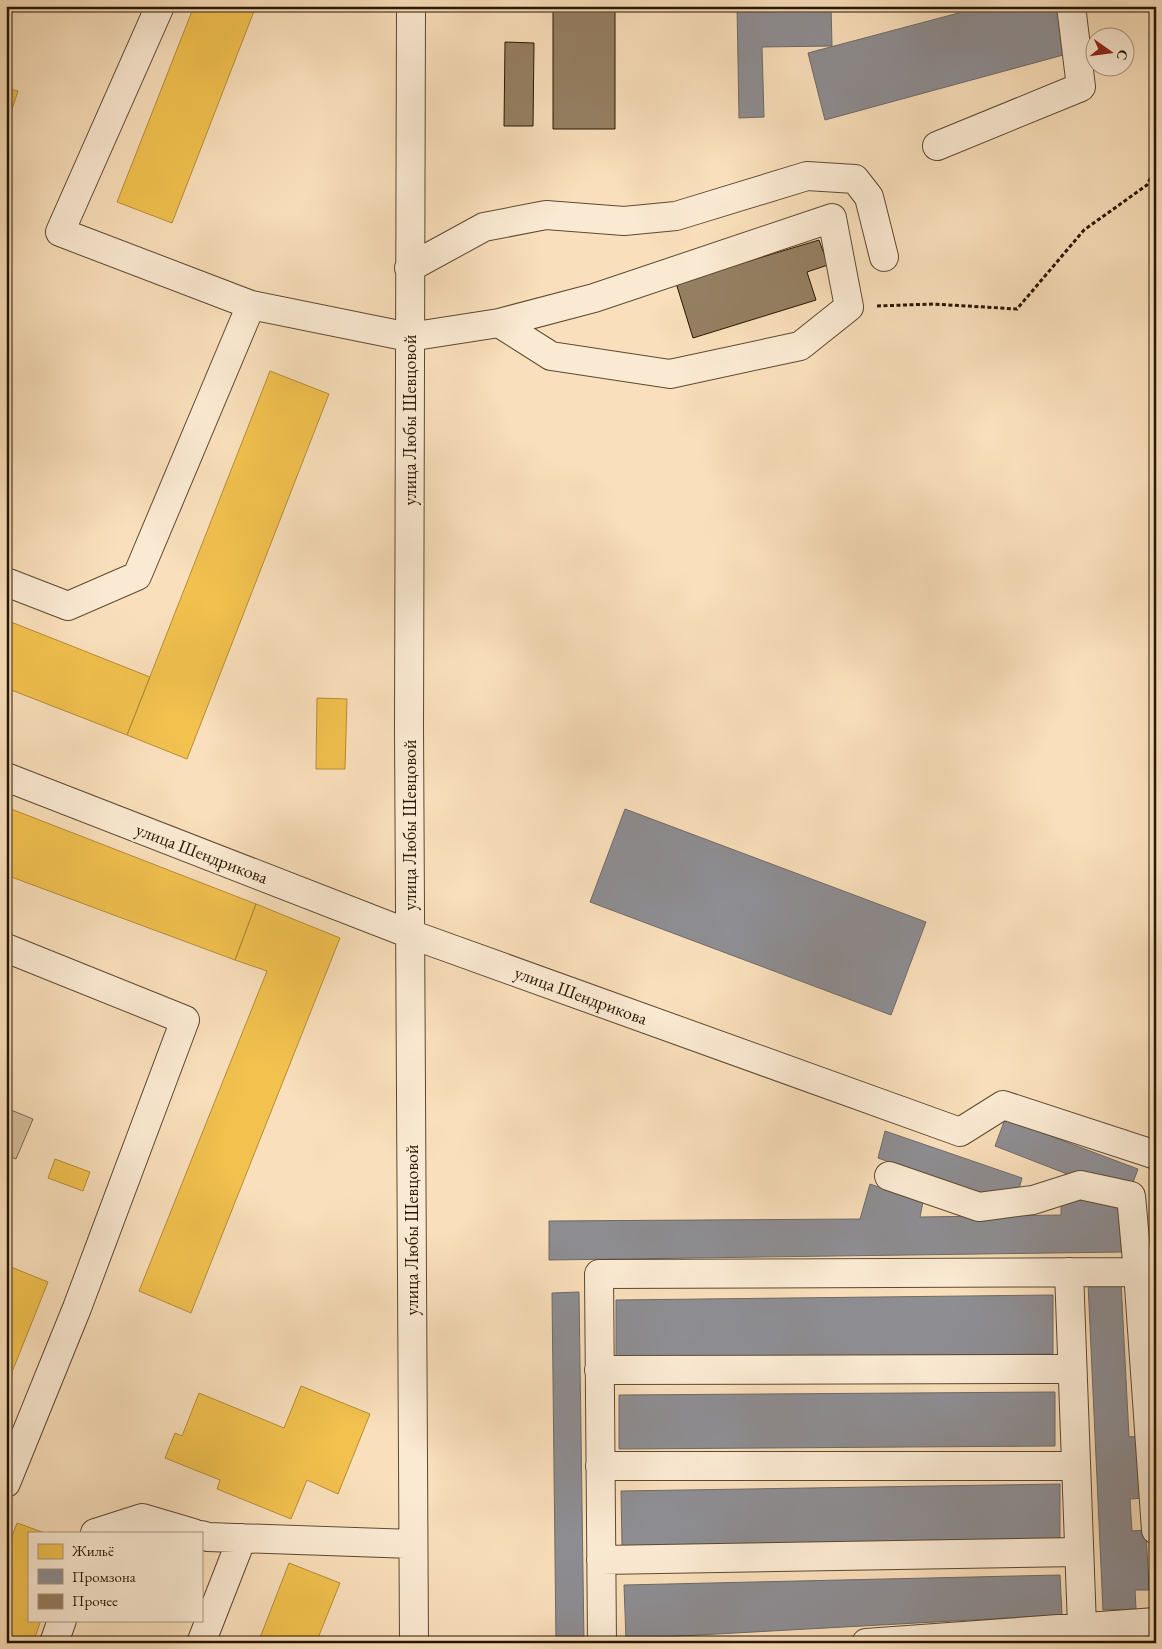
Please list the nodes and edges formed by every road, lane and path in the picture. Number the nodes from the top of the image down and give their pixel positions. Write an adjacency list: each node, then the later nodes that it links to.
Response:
1 (160, 6): 8 (street)
2 (411, 6): 7 (street, улица Любы Шевцовой)
3 (1071, 6): 4 (street)
4 (937, 146)
5 (1156, 168): 9 (path)
6 (884, 258): 7 (street)
7 (409, 268): 11 (street, улица Любы Шевцовой)
8 (251, 305): 11 (street); 12 (street)
9 (849, 307): 10 (street); 10 (street)
10 (499, 323): 11 (street)
11 (409, 337): 14 (street, улица Любы Шевцовой)
12 (6, 582)
13 (6, 777): 14 (street, улица Шендрикова)
14 (410, 934): 16 (street, улица Шендрикова); 30 (street, улица Любы Шевцовой)
15 (6, 948): 24 (street)
16 (1156, 1155)
17 (889, 1176): 19 (street)
18 (1069, 1272): 19 (street); 20 (street); 21 (street)
19 (1138, 1272): 25 (street)
20 (1072, 1369): 21 (street); 23 (street)
21 (599, 1370): 22 (street)
22 (600, 1466): 23 (street); 32 (street)
23 (1076, 1466): 31 (street)
24 (6, 1483)
25 (1156, 1530)
26 (98, 1532): 27 (street)
27 (190, 1532)
28 (202, 1535): 29 (street)
29 (242, 1538): 30 (street); 37 (street)
30 (413, 1544): 38 (street, улица Любы Шевцовой)
31 (1079, 1552): 32 (street); 35 (street)
32 (601, 1560): 39 (street)
33 (61, 1622): 36 (street)
34 (1156, 1622): 35 (street)
35 (1082, 1626): 40 (street)
36 (54, 1643)
37 (201, 1643)
38 (414, 1643)
39 (602, 1643)
40 (866, 1643)

